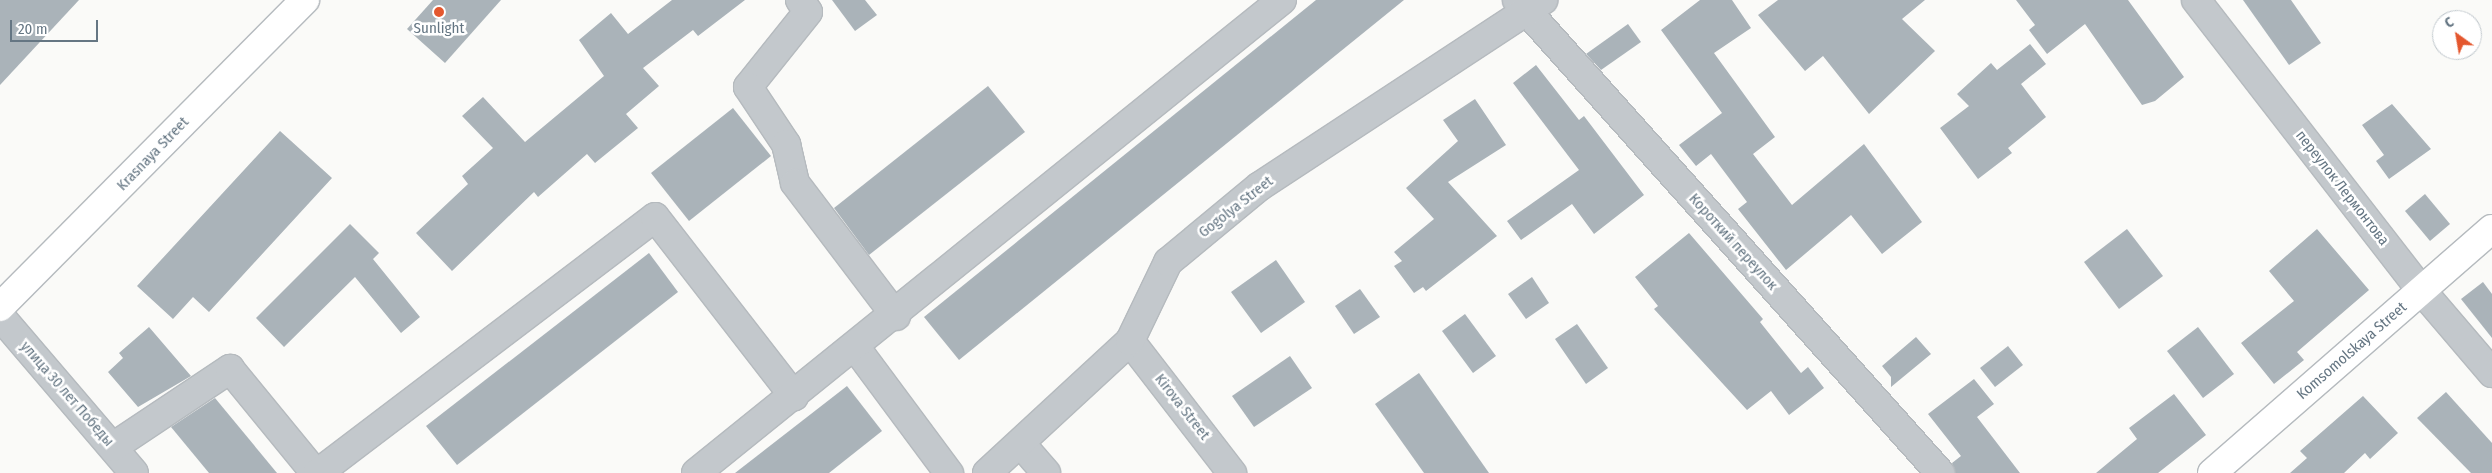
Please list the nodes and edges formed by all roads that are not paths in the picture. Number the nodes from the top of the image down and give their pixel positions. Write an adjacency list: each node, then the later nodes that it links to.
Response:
1 (305, 0): 8 (main road, Krasnaya Street)
2 (800, 0): 10 (street)
3 (1282, 0): 10 (street)
4 (2196, 0): 7 (street, переулок Лермонтова)
5 (1529, 4): 11 (street, Gogolya Street); 24 (street, Короткий переулок)
6 (2492, 229): 7 (main road, Komsomolskaya Street)
7 (2422, 291): 13 (street, переулок Лермонтова); 25 (main road, Komsomolskaya Street)
8 (0, 307)
9 (0, 316): 16 (street, улица 30 лет Победы)
10 (896, 316): 12 (street)
11 (1130, 341): 15 (street, Gogolya Street); 23 (street, Kirova Street)
12 (856, 348): 14 (street); 20 (street)
13 (2492, 373)
14 (794, 396): 18 (street); 19 (street)
15 (1021, 444): 21 (street, Gogolya Street); 22 (street)
16 (113, 447): 17 (street, улица 30 лет Победы); 18 (street)
17 (134, 473)
18 (317, 473)
19 (696, 473)
20 (950, 473)
21 (987, 473)
22 (1046, 473)
23 (1232, 473)
24 (1940, 473)
25 (2212, 473)

